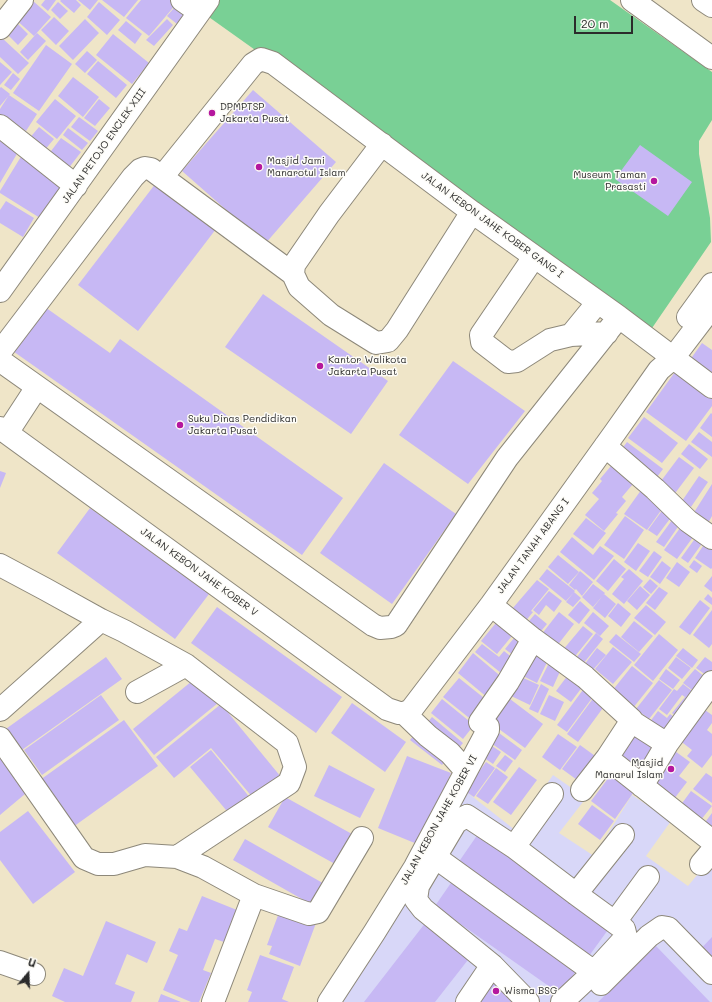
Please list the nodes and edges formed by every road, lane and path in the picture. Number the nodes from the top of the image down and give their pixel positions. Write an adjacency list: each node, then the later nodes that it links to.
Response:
1 (22, 0): 6 (street)
2 (632, 0): 7 (street)
3 (703, 0): 5 (street)
4 (196, 4): 11 (street, JALAN PETOJO ENCLEK XIII)
5 (712, 6)
6 (0, 28)
7 (712, 58)
8 (0, 126): 11 (street)
9 (382, 144): 10 (street, JALAN KEBON JAHE KOBER GANG I); 12 (street, JALAN KEBON JAHE KOBER GANG I); 14 (street)
10 (162, 177): 14 (street); 21 (street)
11 (76, 186): 16 (street, JALAN PETOJO ENCLEK XIII)
12 (472, 212): 13 (street, JALAN KEBON JAHE KOBER GANG I); 14 (street)
13 (534, 257): 17 (street, JALAN KEBON JAHE KOBER GANG I); 20 (street)
14 (293, 274)
15 (712, 284): 23 (street, JALAN TANAH ABANG I)
16 (0, 291)
17 (598, 302): 19 (street, JALAN KEBON JAHE KOBER GANG I); 20 (street)
18 (712, 307): 23 (street, JALAN TANAH ABANG I)
19 (613, 325): 20 (street); 23 (street, JALAN KEBON JAHE KOBER GANG I); 24 (street)
20 (571, 335)
21 (0, 352)
22 (0, 359): 24 (street)
23 (665, 359): 25 (street, JALAN KEBON JAHE KOBER GANG I); 27 (street, JALAN TANAH ABANG I)
24 (37, 387): 26 (street)
25 (712, 387)
26 (4, 430): 37 (street, JALAN KEBON JAHE KOBER V)
27 (605, 446): 28 (street); 30 (street, JALAN TANAH ABANG I)
28 (712, 538)
29 (0, 565): 31 (street)
30 (491, 605): 32 (street); 37 (street, JALAN TANAH ABANG I)
31 (101, 620): 33 (street); 36 (street)
32 (533, 639): 38 (street); 42 (street, JALAN KEBON JAHE KOBER VI)
33 (186, 665): 35 (street); 50 (street)
34 (712, 682): 40 (street)
35 (137, 692)
36 (0, 710)
37 (402, 713): 42 (street)
38 (631, 721): 40 (street); 41 (street)
39 (0, 738): 50 (street)
40 (667, 744): 43 (street)
41 (607, 758): 43 (street); 44 (street)
42 (466, 770): 62 (street, JALAN KEBON JAHE KOBER VI)
43 (642, 786): 48 (street)
44 (582, 790)
45 (552, 794): 49 (street)
46 (622, 835): 53 (street)
47 (362, 838): 54 (street)
48 (712, 841)
49 (514, 847): 51 (street); 53 (street)
50 (177, 857): 54 (street)
51 (435, 857): 57 (street); 58 (street)
52 (648, 877): 55 (street)
53 (576, 894): 55 (street)
54 (254, 895): 61 (street)
55 (615, 922): 58 (street)
56 (0, 962): 60 (street)
57 (492, 965): 63 (street); 64 (street)
58 (594, 972): 65 (street)
59 (712, 973): 66 (street)
60 (34, 974)
61 (213, 1002)
62 (329, 1002)
63 (467, 1002)
64 (528, 1002)
65 (562, 1002)
66 (584, 1002)

